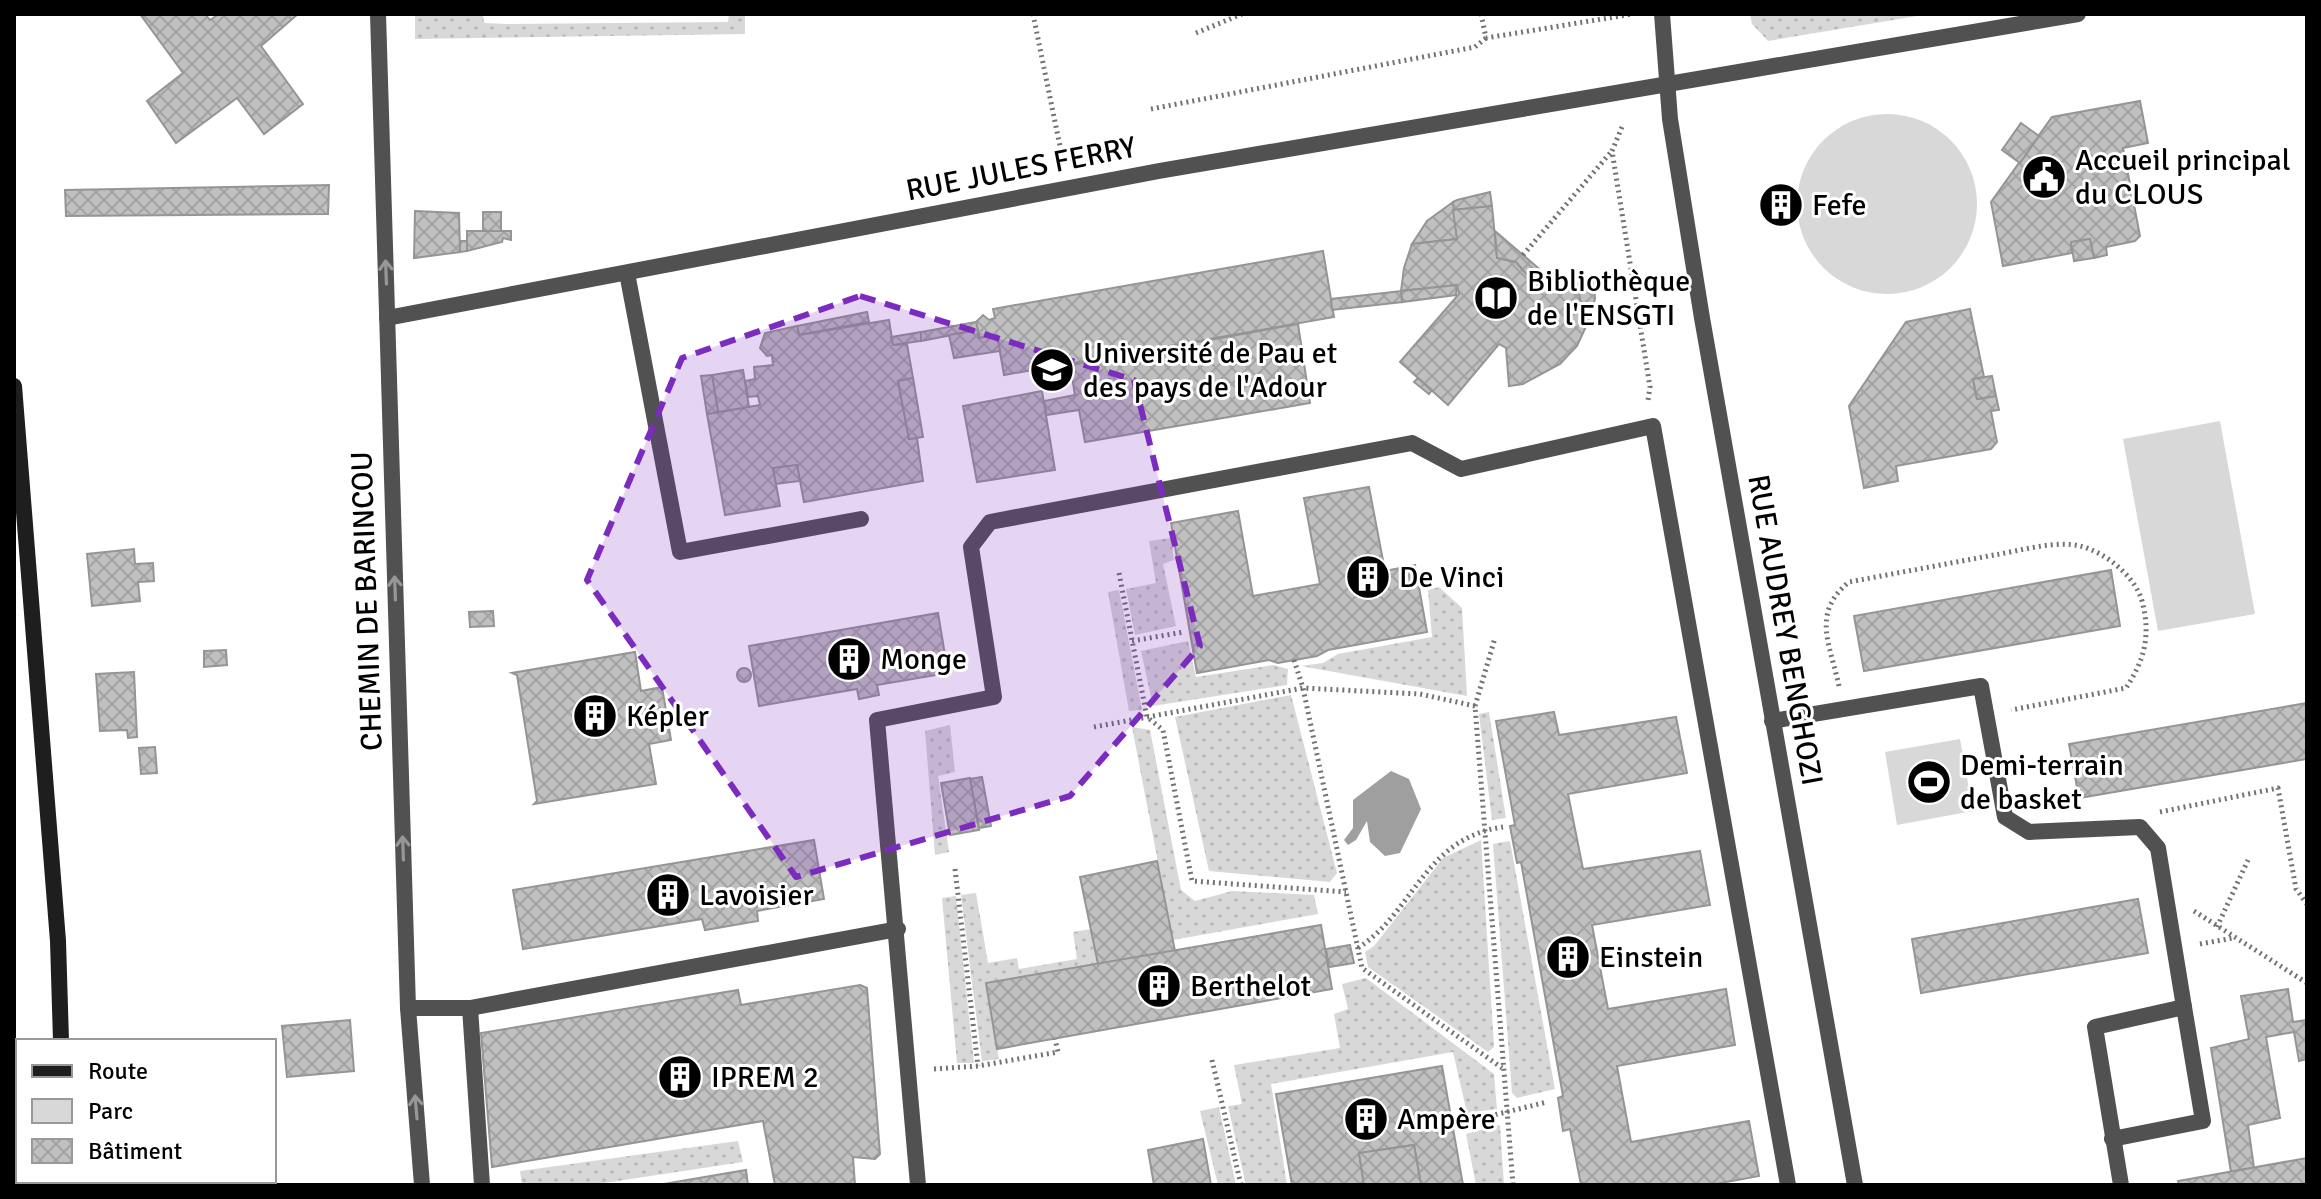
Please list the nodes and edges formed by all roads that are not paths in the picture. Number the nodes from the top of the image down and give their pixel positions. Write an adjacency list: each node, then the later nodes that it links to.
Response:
1 (378, 14): 6 (street, CHEMIN DE BARINCOU, one-way to 1)
2 (1662, 14): 4 (street, RUE AUDREY BENGHOZI)
3 (2078, 14): 4 (street, RUE JULES FERRY)
4 (1666, 84): 5 (street, RUE JULES FERRY); 9 (street, RUE AUDREY BENGHOZI)
5 (627, 273): 6 (street, RUE JULES FERRY); 8 (street)
6 (387, 318): 12 (street, CHEMIN DE BARINCOU, one-way to 6)
7 (14, 386): 14 (main road)
8 (861, 519)
9 (1772, 721): 11 (street); 20 (street, RUE AUDREY BENGHOZI)
10 (898, 929): 13 (street); 18 (street); 19 (street)
11 (2184, 1007): 15 (street); 15 (street)
12 (408, 1008): 13 (street); 16 (street, CHEMIN DE BARINCOU, one-way to 12)
13 (470, 1008): 17 (street)
14 (61, 1039)
15 (2112, 1139): 21 (street)
16 (422, 1185)
17 (482, 1185)
18 (918, 1185)
19 (1788, 1185)
20 (1855, 1185)
21 (2121, 1185)

